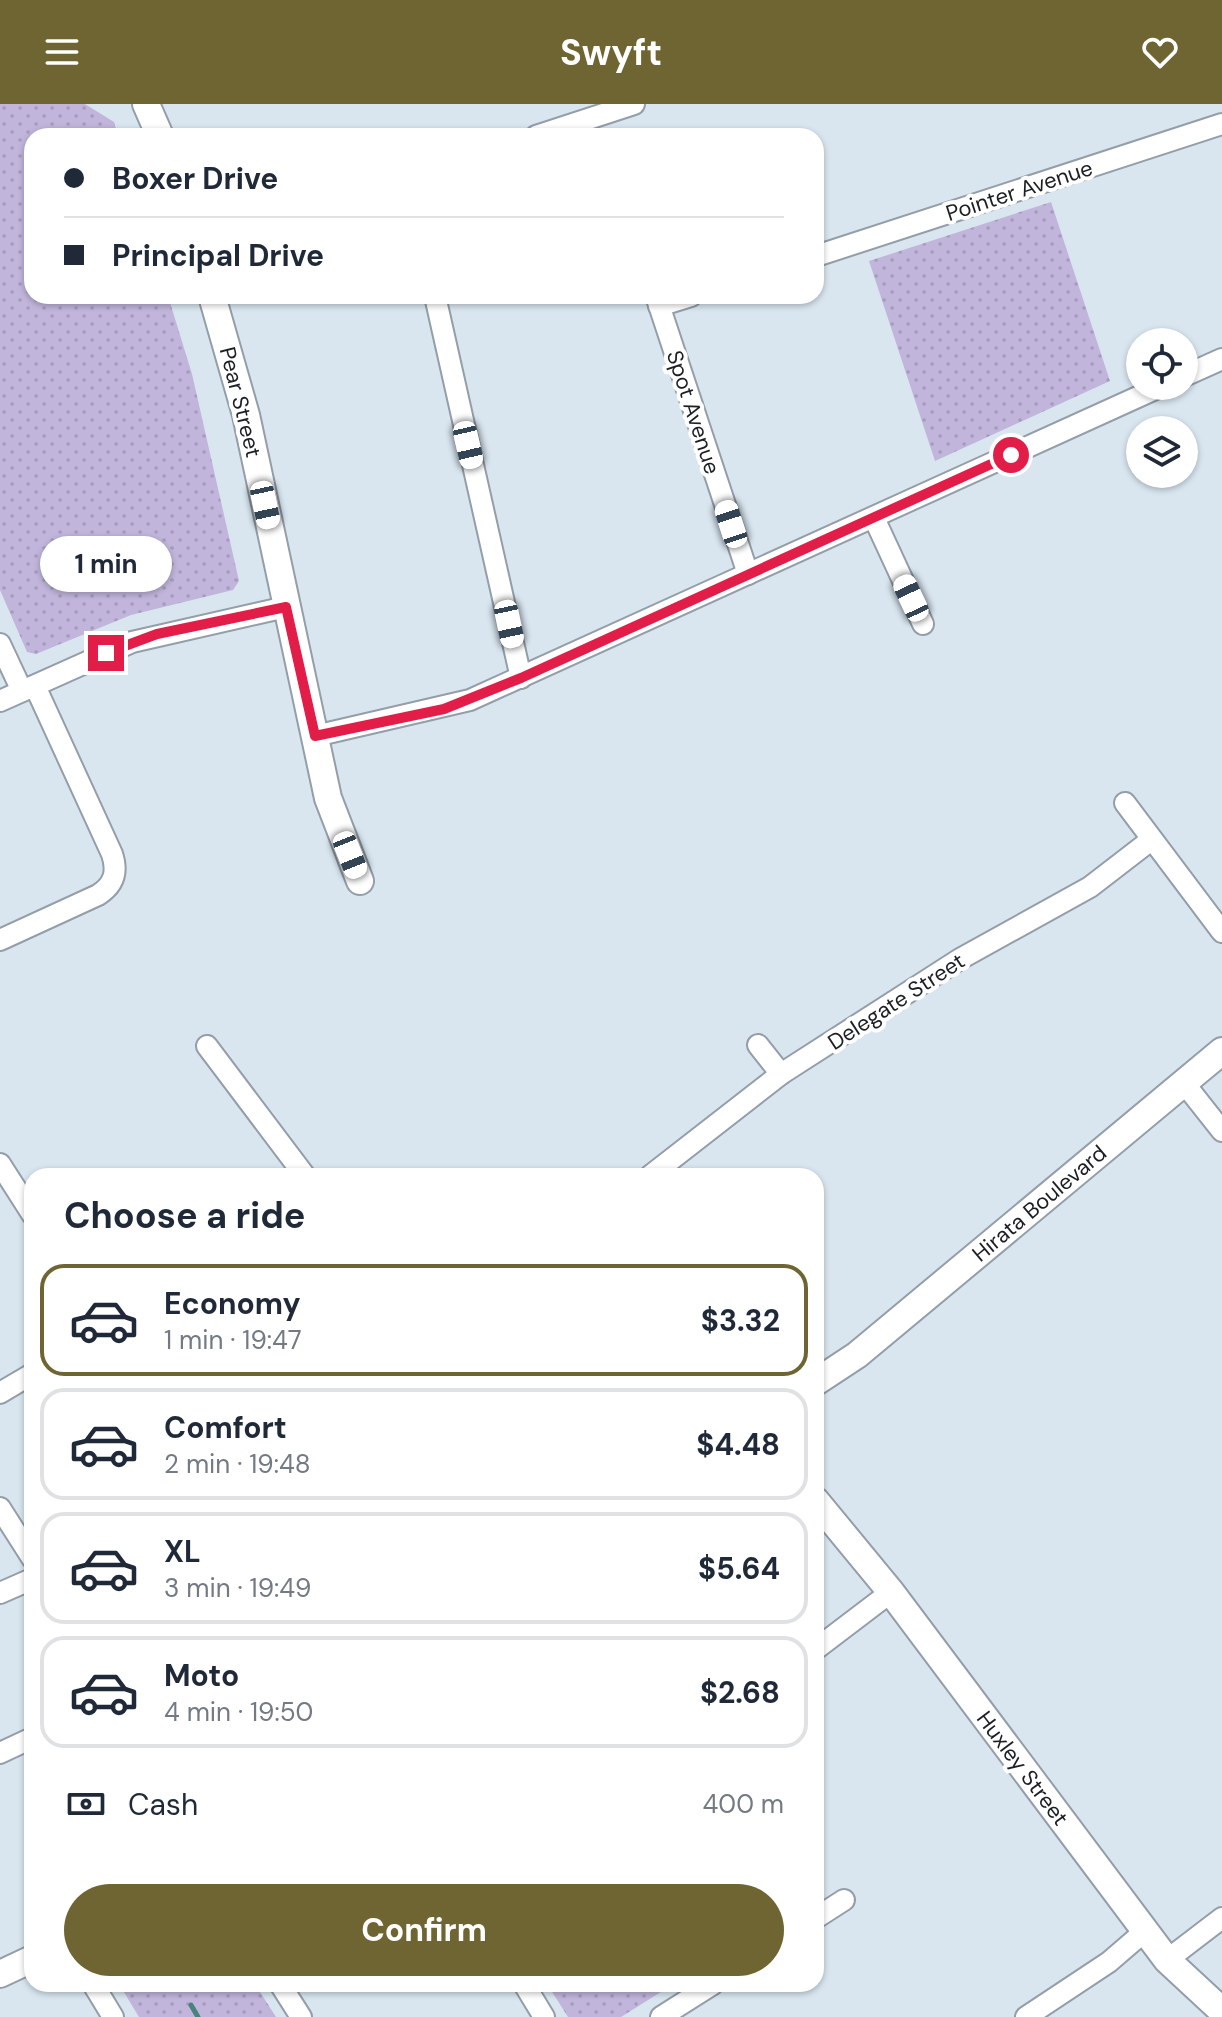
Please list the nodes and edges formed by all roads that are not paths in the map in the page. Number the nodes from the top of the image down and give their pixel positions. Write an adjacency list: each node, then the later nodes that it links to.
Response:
1 (634, 104): 3 (street)
2 (1222, 124): 4 (street, Pointer Avenue)
3 (599, 126)
4 (824, 253)
5 (214, 304): 13 (street, Pear Street)
6 (437, 304): 16 (street)
7 (659, 304): 12 (street, Spot Avenue)
8 (1222, 359): 9 (street)
9 (1198, 370)
10 (1131, 400): 11 (street)
11 (874, 518): 12 (street); 14 (street)
12 (748, 574): 16 (street)
13 (286, 607): 17 (street); 19 (street, Pear Street)
14 (923, 624)
15 (0, 644): 17 (street)
16 (521, 678): 19 (street)
17 (28, 688): 18 (street); 24 (street)
18 (0, 701)
19 (315, 736): 22 (street, Pear Street)
20 (1125, 803): 21 (street)
21 (1151, 840): 23 (street); 28 (street, Delegate Street)
22 (360, 881)
23 (1222, 932)
24 (0, 940)
25 (758, 1045): 28 (street)
26 (207, 1046): 32 (street)
27 (1222, 1051): 29 (street, Hirata Boulevard)
28 (781, 1074): 33 (street, Delegate Street)
29 (1184, 1083): 30 (street); 35 (street, Hirata Boulevard)
30 (1222, 1131)
31 (0, 1164): 34 (street)
32 (299, 1168)
33 (660, 1168)
34 (24, 1202)
35 (857, 1355): 36 (street, Hirata Boulevard); 39 (street, Hirata Boulevard)
36 (824, 1377)
37 (24, 1379): 38 (street)
38 (0, 1393)
39 (824, 1394)
40 (0, 1508): 42 (street)
41 (824, 1509): 44 (street, Huxley Street)
42 (24, 1546)
43 (24, 1582): 45 (street)
44 (891, 1592): 46 (street); 52 (street, Huxley Street)
45 (0, 1593)
46 (824, 1643)
47 (24, 1742): 48 (street)
48 (0, 1753)
49 (844, 1900): 50 (street)
50 (824, 1913)
51 (1222, 1918): 53 (street)
52 (1145, 1931): 53 (street, Huxley Street); 65 (street)
53 (1167, 1960): 60 (street, Huxley Street)
54 (24, 1963): 55 (street)
55 (0, 1974)
56 (98, 1992): 61 (street)
57 (285, 1992): 62 (street)
58 (529, 1992): 63 (street)
59 (700, 1992): 64 (street)
60 (1222, 2011)
61 (113, 2017)
62 (301, 2017)
63 (544, 2017)
64 (661, 2017)
65 (1026, 2017)

